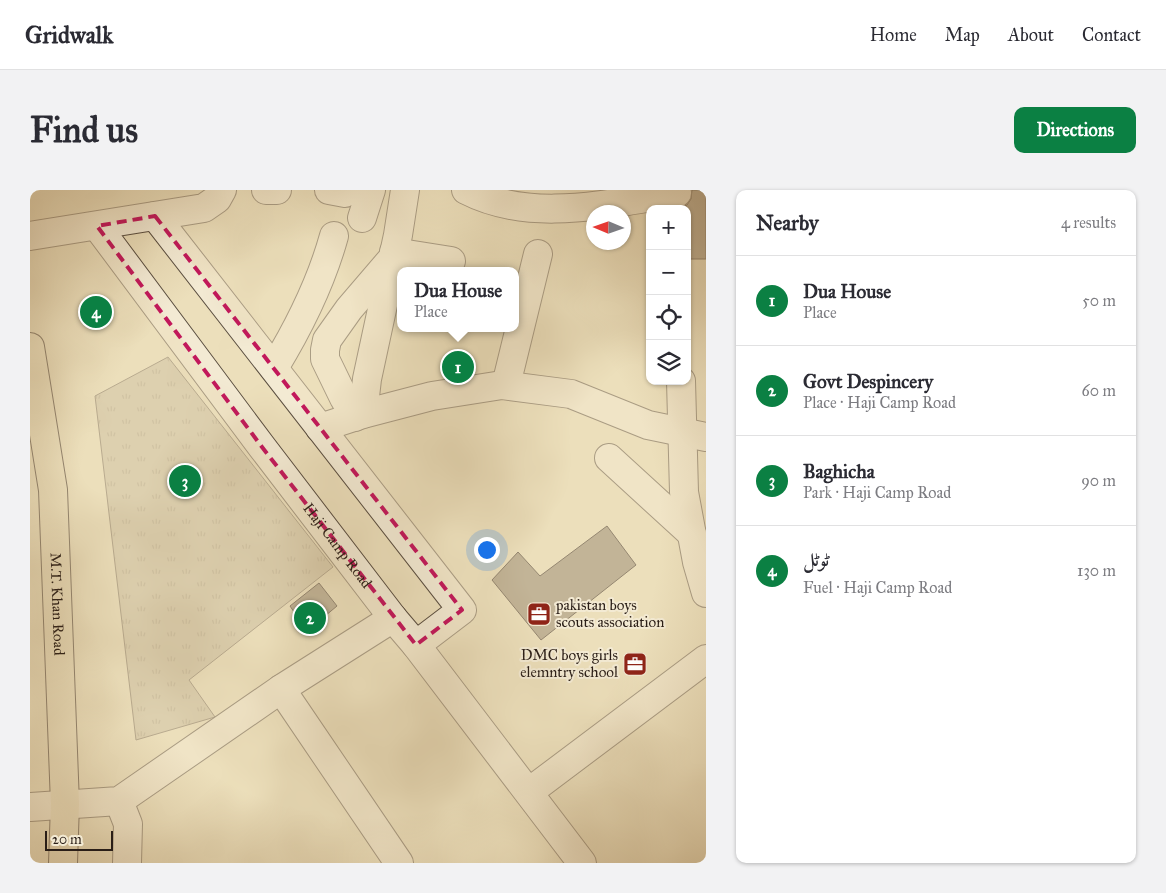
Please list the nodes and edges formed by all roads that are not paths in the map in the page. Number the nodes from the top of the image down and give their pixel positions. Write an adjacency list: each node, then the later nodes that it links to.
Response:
1 (222, 190): 8 (street)
2 (266, 190): 3 (street)
3 (277, 190)
4 (406, 190): 14 (street)
5 (466, 190): 7 (street)
6 (348, 191): 9 (street)
7 (678, 197)
8 (156, 216): 10 (street); 20 (street)
9 (362, 218)
10 (97, 226): 11 (street); 29 (street, Haji Camp Road)
11 (30, 236)
12 (334, 236): 20 (street)
13 (538, 254): 16 (street)
14 (394, 255): 15 (street); 17 (street); 23 (street)
15 (462, 264)
16 (519, 319)
17 (389, 325): 23 (street)
18 (516, 332): 21 (street)
19 (30, 347): 35 (highway, M.T. Khan Road)
20 (274, 368): 24 (street)
21 (506, 385): 23 (street); 25 (street)
22 (682, 385): 25 (street)
23 (359, 415): 24 (street)
24 (320, 428): 30 (street)
25 (694, 435): 27 (street)
26 (609, 458): 27 (street)
27 (692, 534): 28 (street)
28 (706, 593)
29 (393, 618): 30 (street, Haji Camp Road); 32 (street)
30 (416, 645): 33 (street, Haji Camp Road)
31 (706, 659): 33 (street)
32 (280, 689): 34 (street); 39 (street)
33 (529, 792): 40 (street, Haji Camp Road)
34 (118, 801): 35 (street); 38 (street)
35 (65, 804): 36 (street); 37 (highway, M.T. Khan Road)
36 (30, 807)
37 (63, 863)
38 (127, 863)
39 (399, 863)
40 (582, 863)

